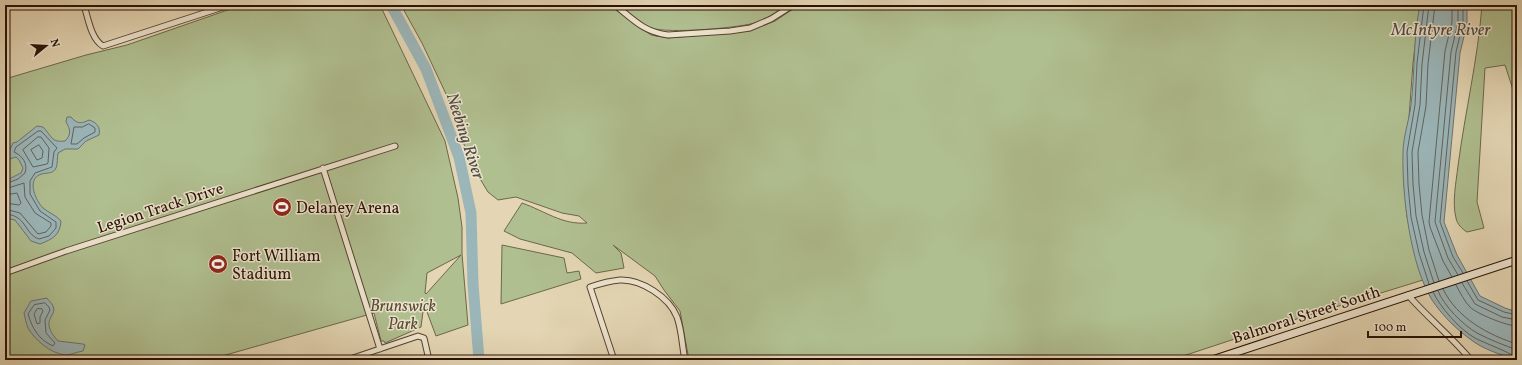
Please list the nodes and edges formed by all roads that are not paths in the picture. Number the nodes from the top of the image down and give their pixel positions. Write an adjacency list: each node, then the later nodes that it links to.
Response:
1 (84, 5): 2 (street)
2 (229, 5)
3 (615, 5): 4 (street)
4 (793, 5)
5 (395, 146): 6 (street, Legion Track Drive)
6 (323, 168): 8 (street, Legion Track Drive); 10 (street)
7 (1517, 260): 9 (main road, Balmoral Street South)
8 (5, 273)
9 (1408, 295): 15 (main road, Balmoral Street South); 16 (street)
10 (380, 349): 11 (street); 12 (street)
11 (347, 360)
12 (429, 360)
13 (614, 360): 14 (street)
14 (685, 360)
15 (1212, 360)
16 (1472, 360)

